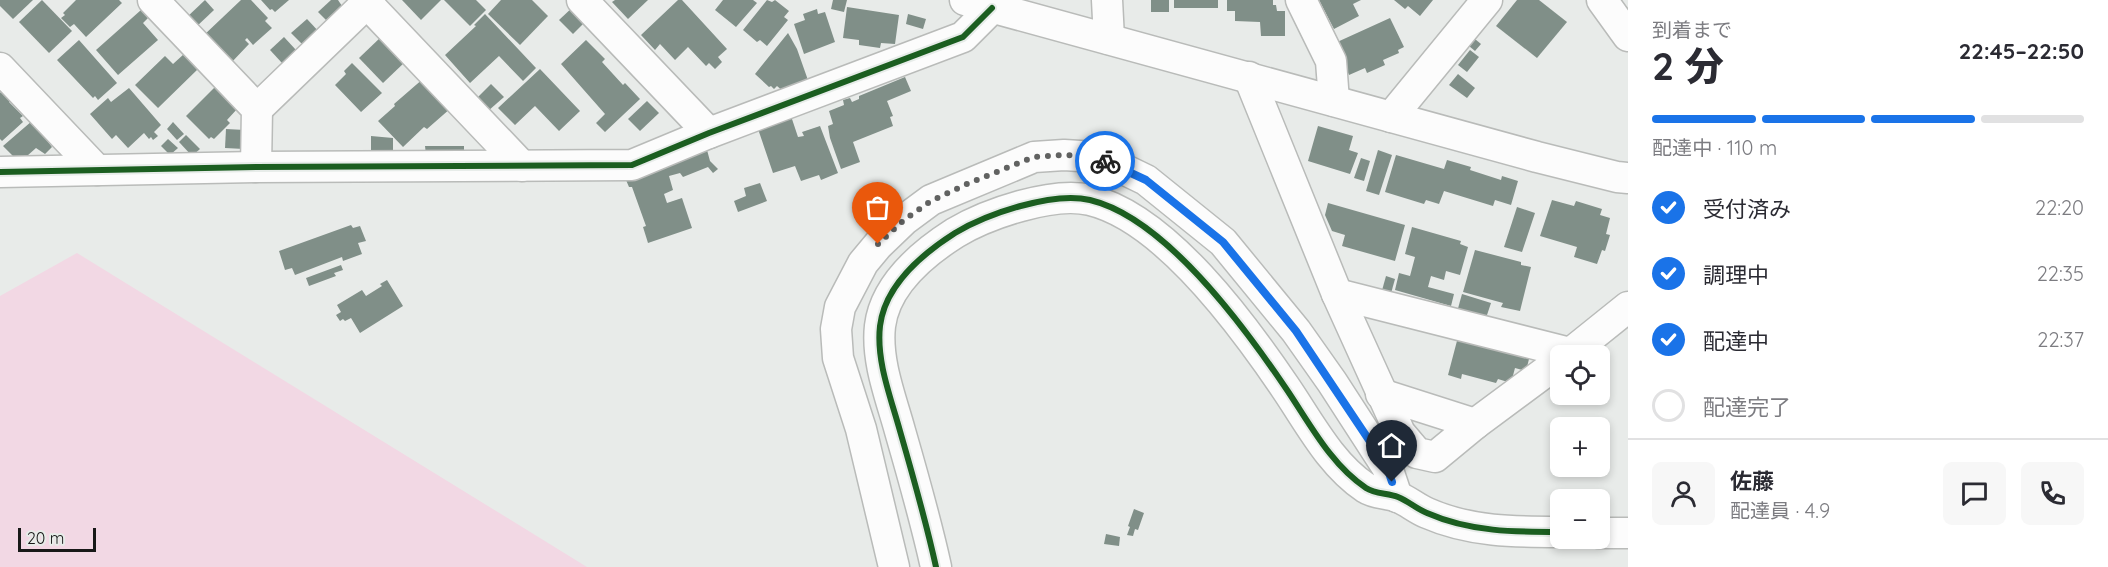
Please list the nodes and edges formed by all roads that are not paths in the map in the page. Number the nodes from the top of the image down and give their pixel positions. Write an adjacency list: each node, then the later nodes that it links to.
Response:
1 (153, 0): 14 (street)
2 (582, 0): 16 (street)
3 (1107, 0): 10 (street)
4 (1301, 0): 13 (street)
5 (1487, 0): 15 (street)
6 (1602, 0): 9 (street)
7 (367, 1): 14 (street); 17 (street)
8 (978, 4): 10 (street); 16 (street)
9 (1628, 36)
10 (1108, 39): 12 (street)
11 (0, 68): 19 (street)
12 (1249, 77): 13 (street); 22 (street)
13 (1334, 101): 15 (street)
14 (257, 109): 18 (street)
15 (1391, 117): 21 (street)
16 (709, 133): 17 (street)
17 (522, 166): 18 (street)
18 (256, 167): 19 (street)
19 (97, 170): 20 (street)
20 (0, 172)
21 (1628, 178)
22 (1337, 294): 25 (street); 27 (street)
23 (1628, 307): 24 (street)
24 (1580, 345)
25 (1550, 352)
26 (1550, 368): 28 (street)
27 (1381, 394): 28 (street); 28 (street)
28 (1475, 424)
29 (1397, 497): 30 (street); 33 (street); 34 (street)
30 (1550, 532)
31 (1610, 532): 32 (street)
32 (1628, 533)
33 (894, 567)
34 (936, 567)

